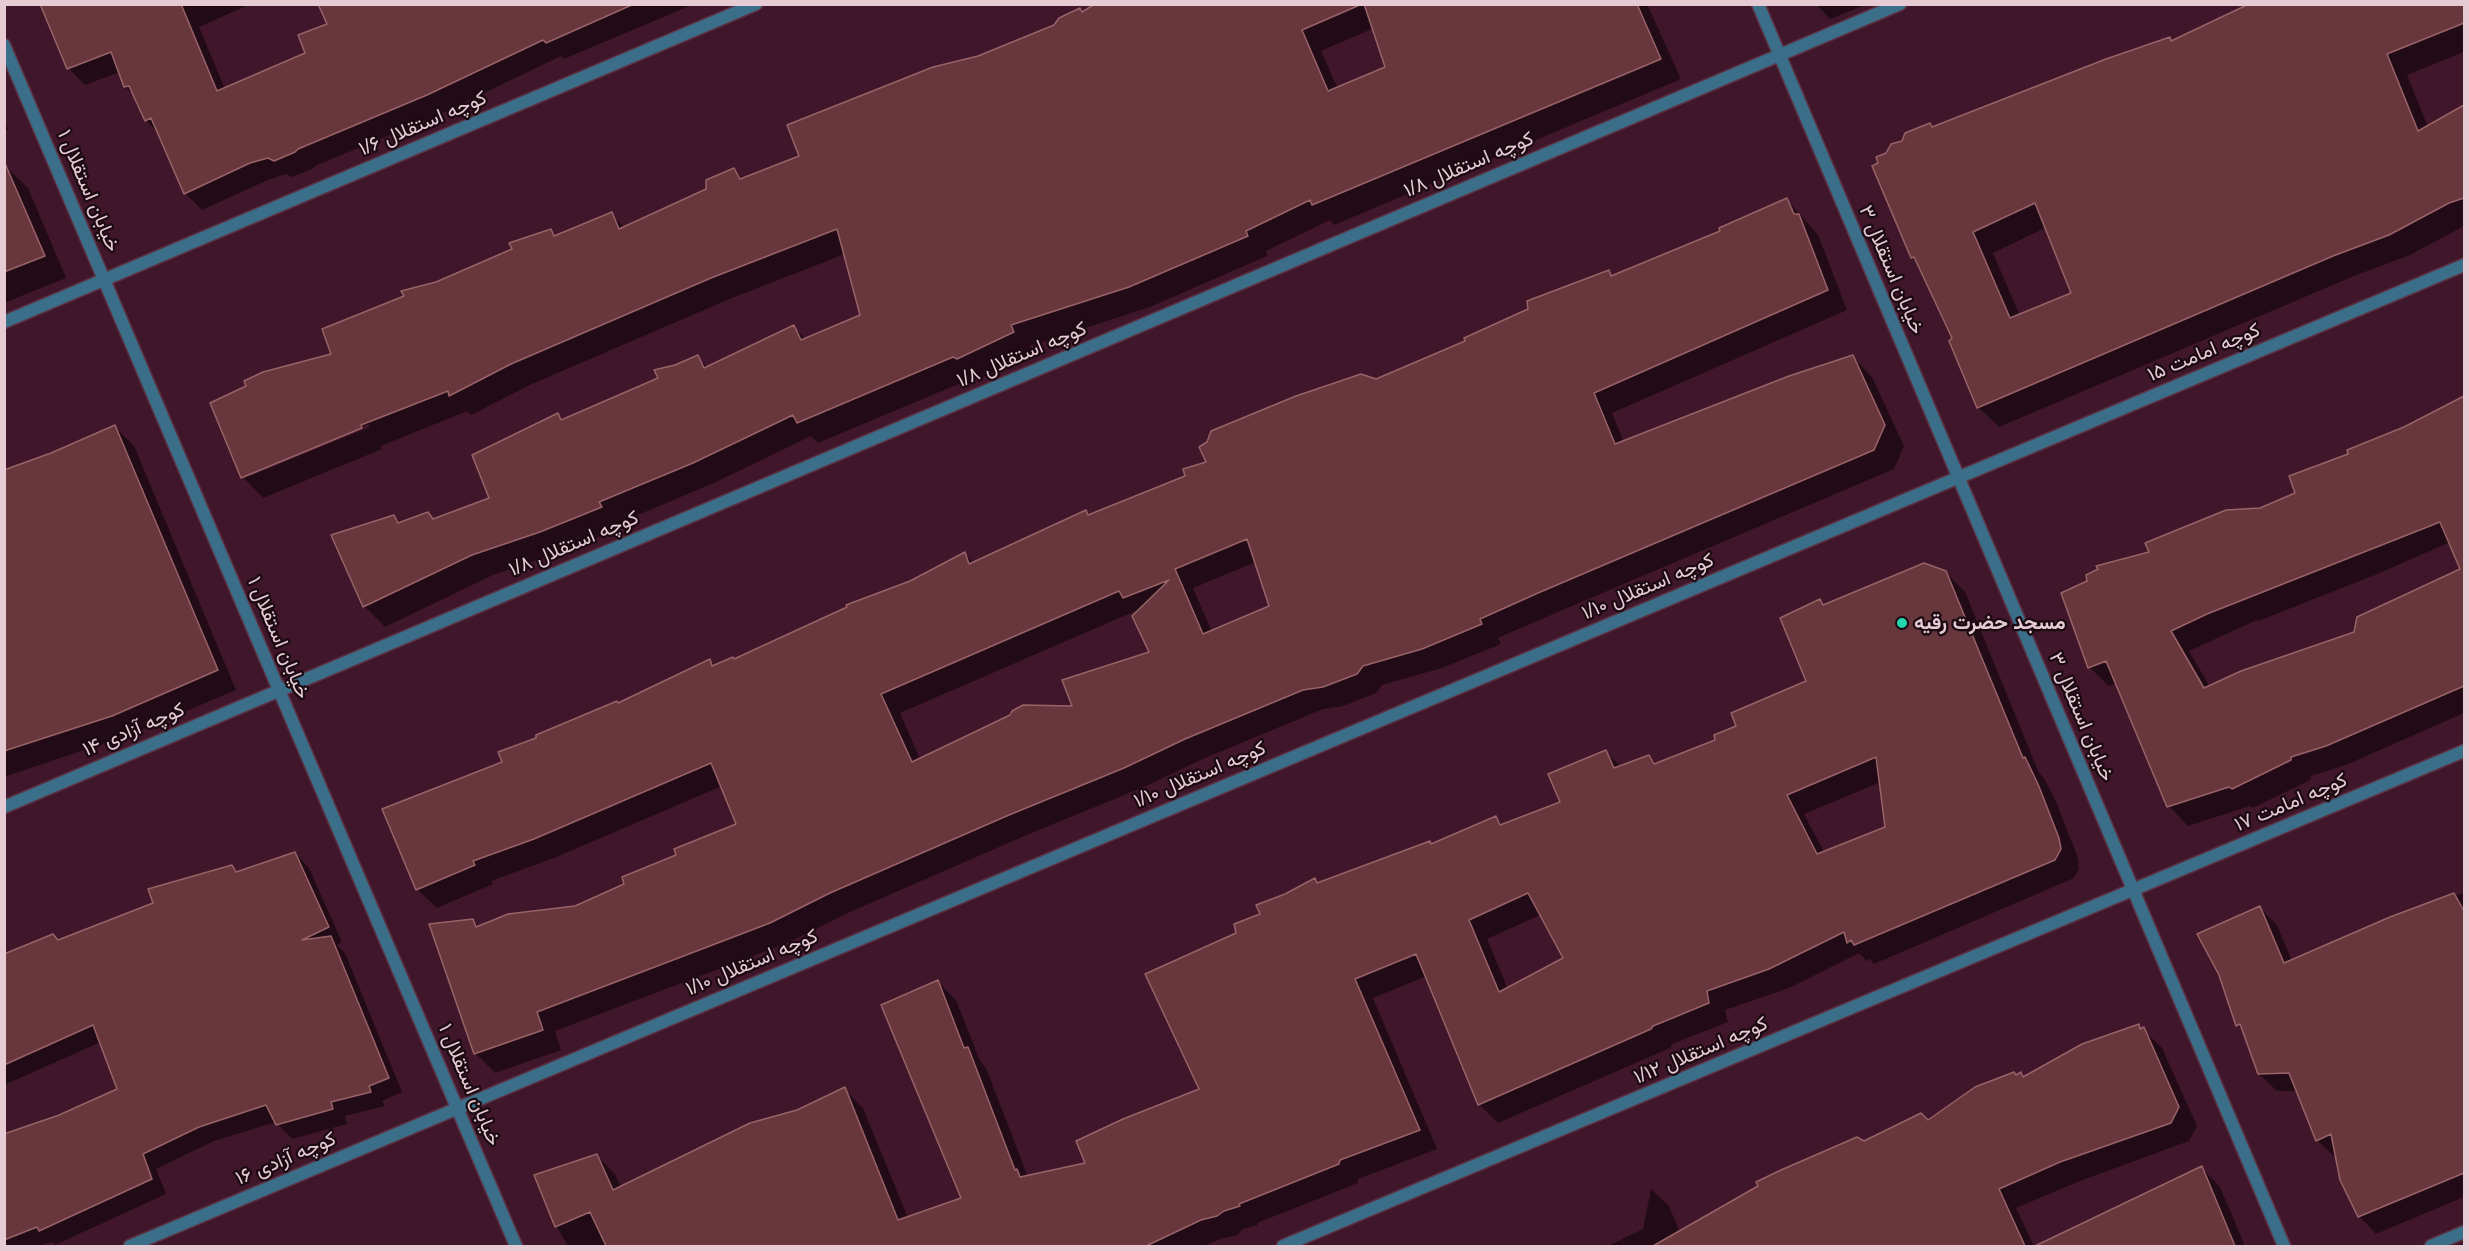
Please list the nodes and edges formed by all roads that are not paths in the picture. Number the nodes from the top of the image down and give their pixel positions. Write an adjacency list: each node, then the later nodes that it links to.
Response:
1 (756, 4): 7 (street, کوچه استقلال ۱/۶)
2 (1758, 4): 5 (street, خیابان استقلال ۳)
3 (1900, 4): 5 (street, کوچه استقلال ۱/۸)
4 (4, 45): 7 (street, خیابان استقلال ۱)
5 (1779, 55): 9 (street, خیابان استقلال ۳); 10 (street, کوچه استقلال ۱/۸)
6 (2464, 265): 9 (street, کوچه امامت ۱۵)
7 (104, 279): 8 (street, کوچه استقلال ۱/۶); 10 (street, خیابان استقلال ۱)
8 (4, 321)
9 (1958, 478): 13 (street, خیابان استقلال ۳); 14 (street, کوچه استقلال ۱/۱۰)
10 (279, 690): 12 (street, کوچه آزادی ۱۴); 14 (street, خیابان استقلال ۱)
11 (2464, 751): 13 (street, کوچه امامت ۱۷)
12 (4, 807)
13 (2134, 891): 18 (street, کوچه استقلال ۱/۱۲); 19 (street, خیابان استقلال ۳)
14 (457, 1108): 16 (street, کوچه آزادی ۱۶); 17 (street, خیابان استقلال ۱)
15 (2464, 1232): 20 (street)
16 (130, 1246)
17 (516, 1246)
18 (1283, 1246)
19 (2284, 1246)
20 (2431, 1246)

